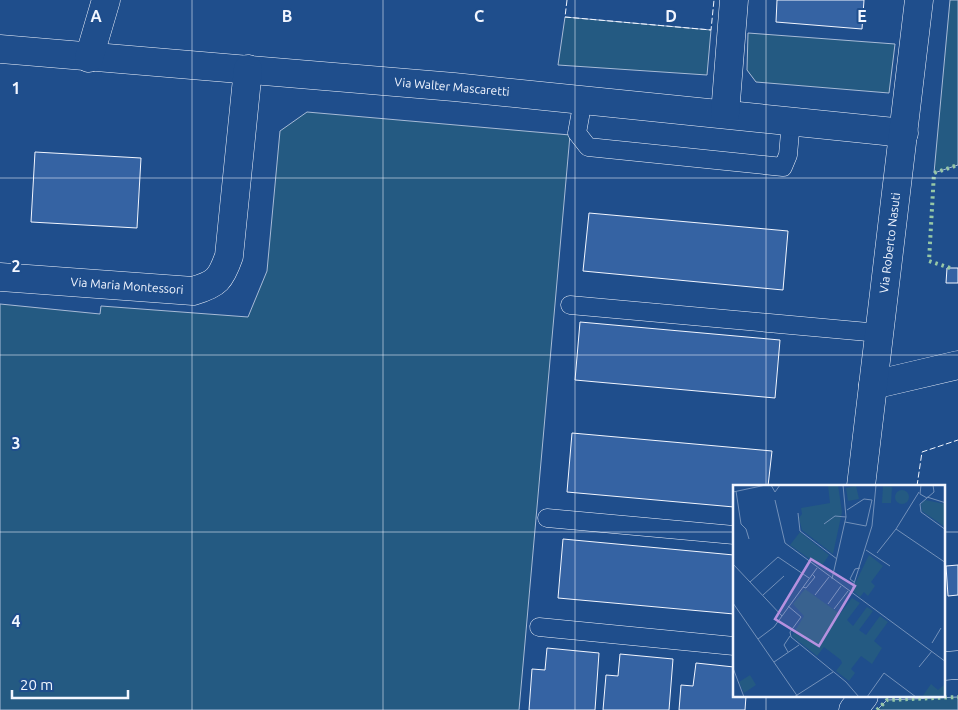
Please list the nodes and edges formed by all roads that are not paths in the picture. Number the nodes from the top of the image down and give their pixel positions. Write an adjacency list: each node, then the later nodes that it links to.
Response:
1 (106, 0): 5 (street)
2 (734, 0): 8 (street)
3 (919, 0): 10 (street, Via Roberto Nasuti)
4 (0, 49): 5 (street, Via Walter Mascaretti)
5 (89, 58): 6 (street, Via Walter Mascaretti)
6 (248, 69): 7 (street, Via Walter Mascaretti); 11 (street, Via Maria Montessori)
7 (583, 100): 8 (street, Via Walter Mascaretti); 9 (lane)
8 (725, 114): 9 (street, Via Walter Mascaretti)
9 (790, 121): 10 (street, Via Walter Mascaretti)
10 (904, 133): 13 (street, Via Roberto Nasuti)
11 (0, 277)
12 (570, 304): 13 (lane)
13 (879, 333): 15 (street, Via Roberto Nasuti)
14 (958, 365): 15 (street)
15 (873, 386): 16 (street, Via Roberto Nasuti)
16 (861, 485)
17 (547, 518): 18 (lane)
18 (733, 535)
19 (539, 627): 20 (lane)
20 (733, 646)
21 (862, 698): 22 (street)
22 (853, 710)

